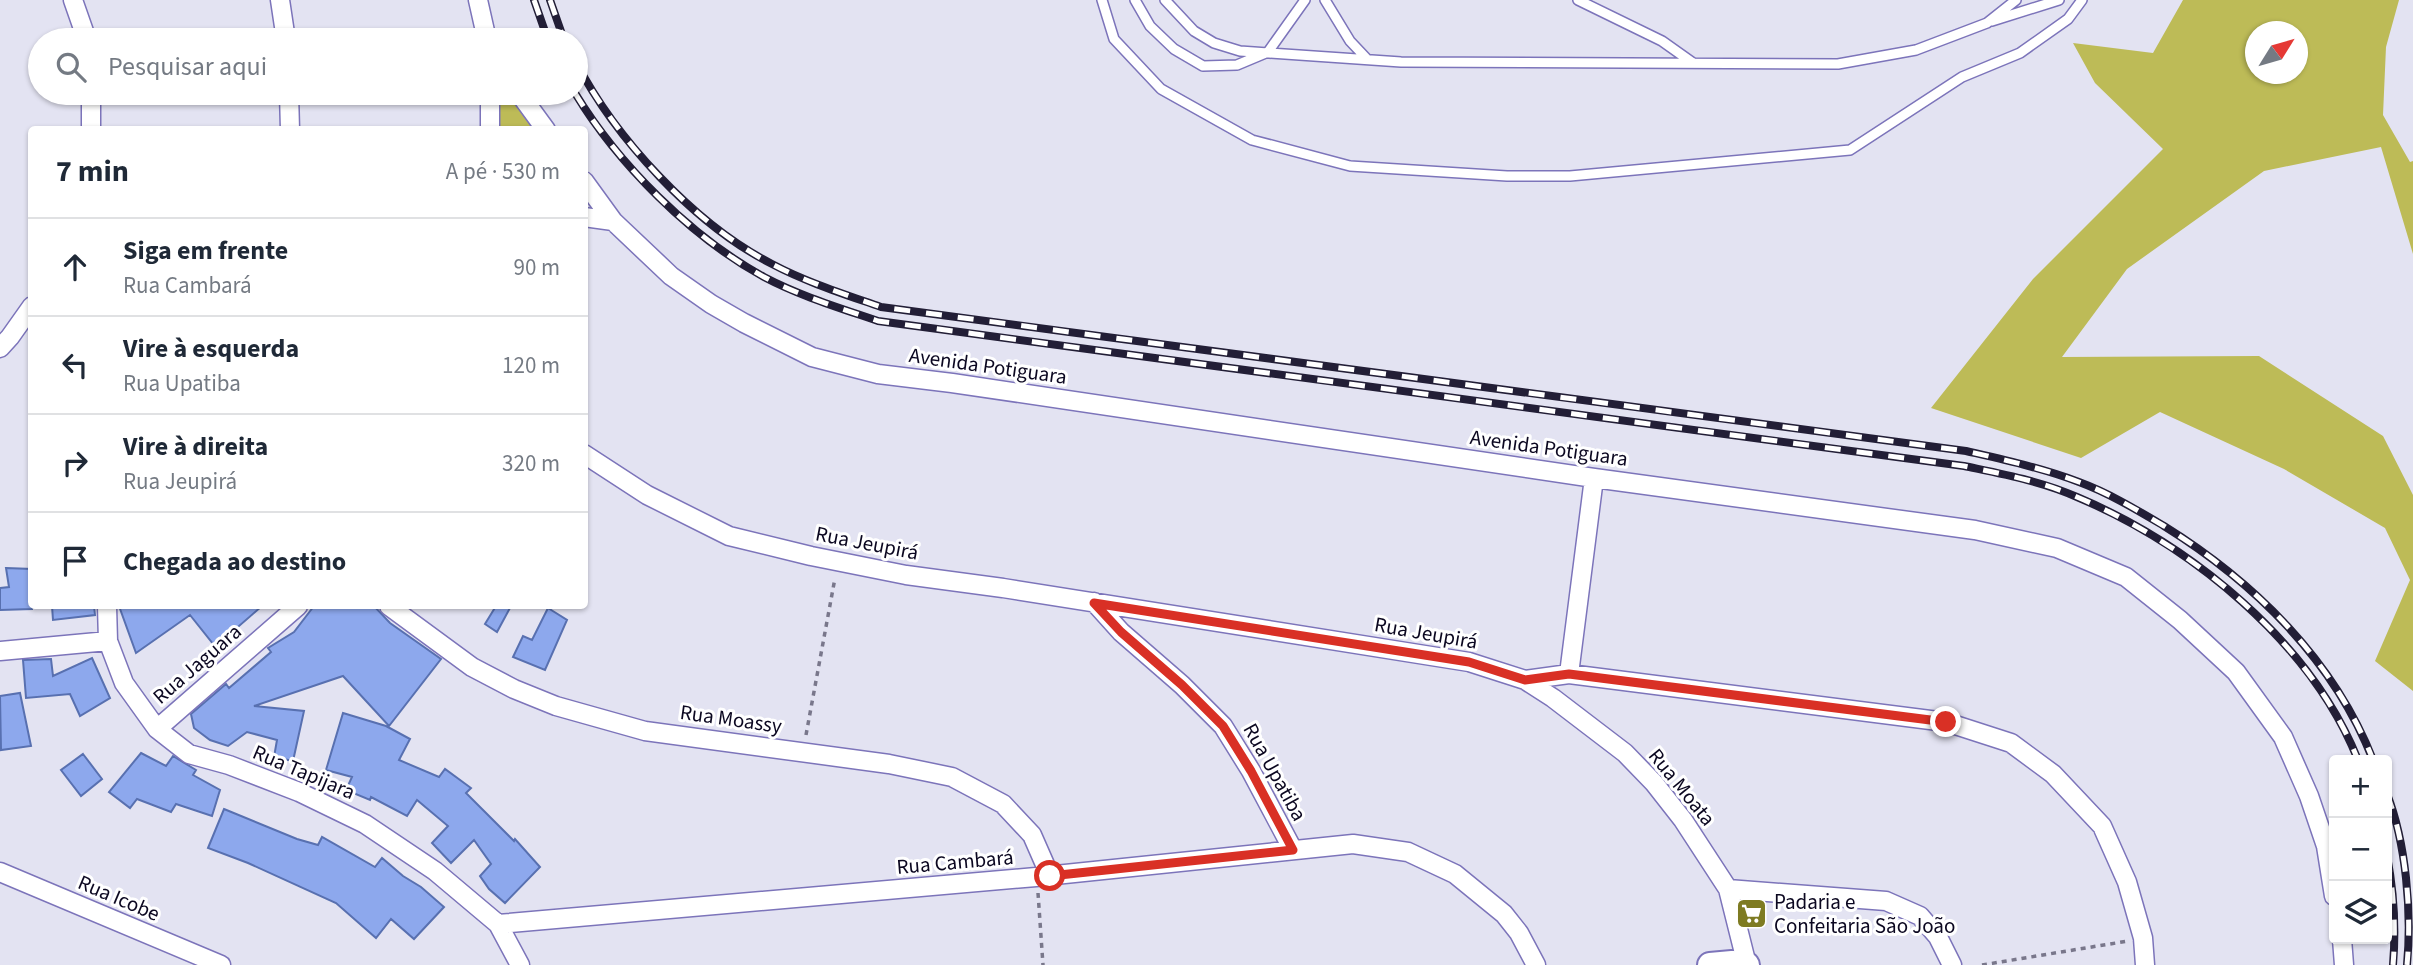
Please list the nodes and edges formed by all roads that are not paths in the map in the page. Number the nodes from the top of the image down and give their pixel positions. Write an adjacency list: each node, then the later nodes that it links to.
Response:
1 (73, 0): 14 (street)
2 (280, 0): 15 (street)
3 (478, 0): 16 (street)
4 (1102, 0): 12 (lane)
5 (1135, 0): 17 (lane)
6 (1165, 0): 17 (lane)
7 (1305, 0): 17 (lane)
8 (1325, 0): 18 (lane)
9 (1578, 0): 19 (lane)
10 (2016, 0): 13 (lane)
11 (2059, 0): 13 (lane)
12 (2082, 0)
13 (1987, 23): 19 (lane)
14 (83, 28)
15 (284, 28)
16 (484, 28)
17 (1268, 52): 18 (lane)
18 (1367, 60): 19 (lane)
19 (1693, 63)
20 (91, 105): 24 (street)
21 (289, 105): 25 (street)
22 (490, 105): 26 (street)
23 (528, 105): 27 (street)
24 (91, 126)
25 (290, 126)
26 (490, 126)
27 (543, 126)
28 (588, 186): 30 (street, Avenida Potiguara)
29 (588, 217): 30 (street)
30 (613, 220): 34 (street, Avenida Potiguara)
31 (28, 312): 32 (street)
32 (0, 348)
33 (588, 457): 35 (street, Rua Jeupirá)
34 (1594, 478): 41 (street); 47 (street, Avenida Potiguara)
35 (1094, 603): 42 (street, Rua Jeupirá); 44 (street, Rua Upatiba)
36 (107, 609): 39 (street, Rua Tapijara)
37 (295, 609): 43 (street, Rua Jaguara)
38 (393, 609): 46 (street, Rua Moassy)
39 (108, 641): 40 (street); 43 (street, Rua Tapijara)
40 (0, 651)
41 (1569, 674): 42 (street, Rua Jeupirá); 57 (street, Rua Jeupirá)
42 (1525, 680): 48 (street, Rua Moata)
43 (157, 729): 49 (street, Rua Tapijara)
44 (1293, 850): 46 (street, Rua Cambará); 53 (street, Rua Cambará)
45 (0, 872): 51 (street, Rua Icobe)
46 (1043, 877): 49 (street, Rua Cambará)
47 (2332, 881)
48 (1728, 889): 55 (street, Rua Moata); 56 (street)
49 (498, 924): 52 (street, Rua Tapijara)
50 (2342, 944): 58 (street)
51 (221, 965)
52 (520, 965)
53 (1536, 965)
54 (1710, 965): 55 (street)
55 (1747, 965)
56 (1952, 965)
57 (2145, 965)
58 (2344, 965)

